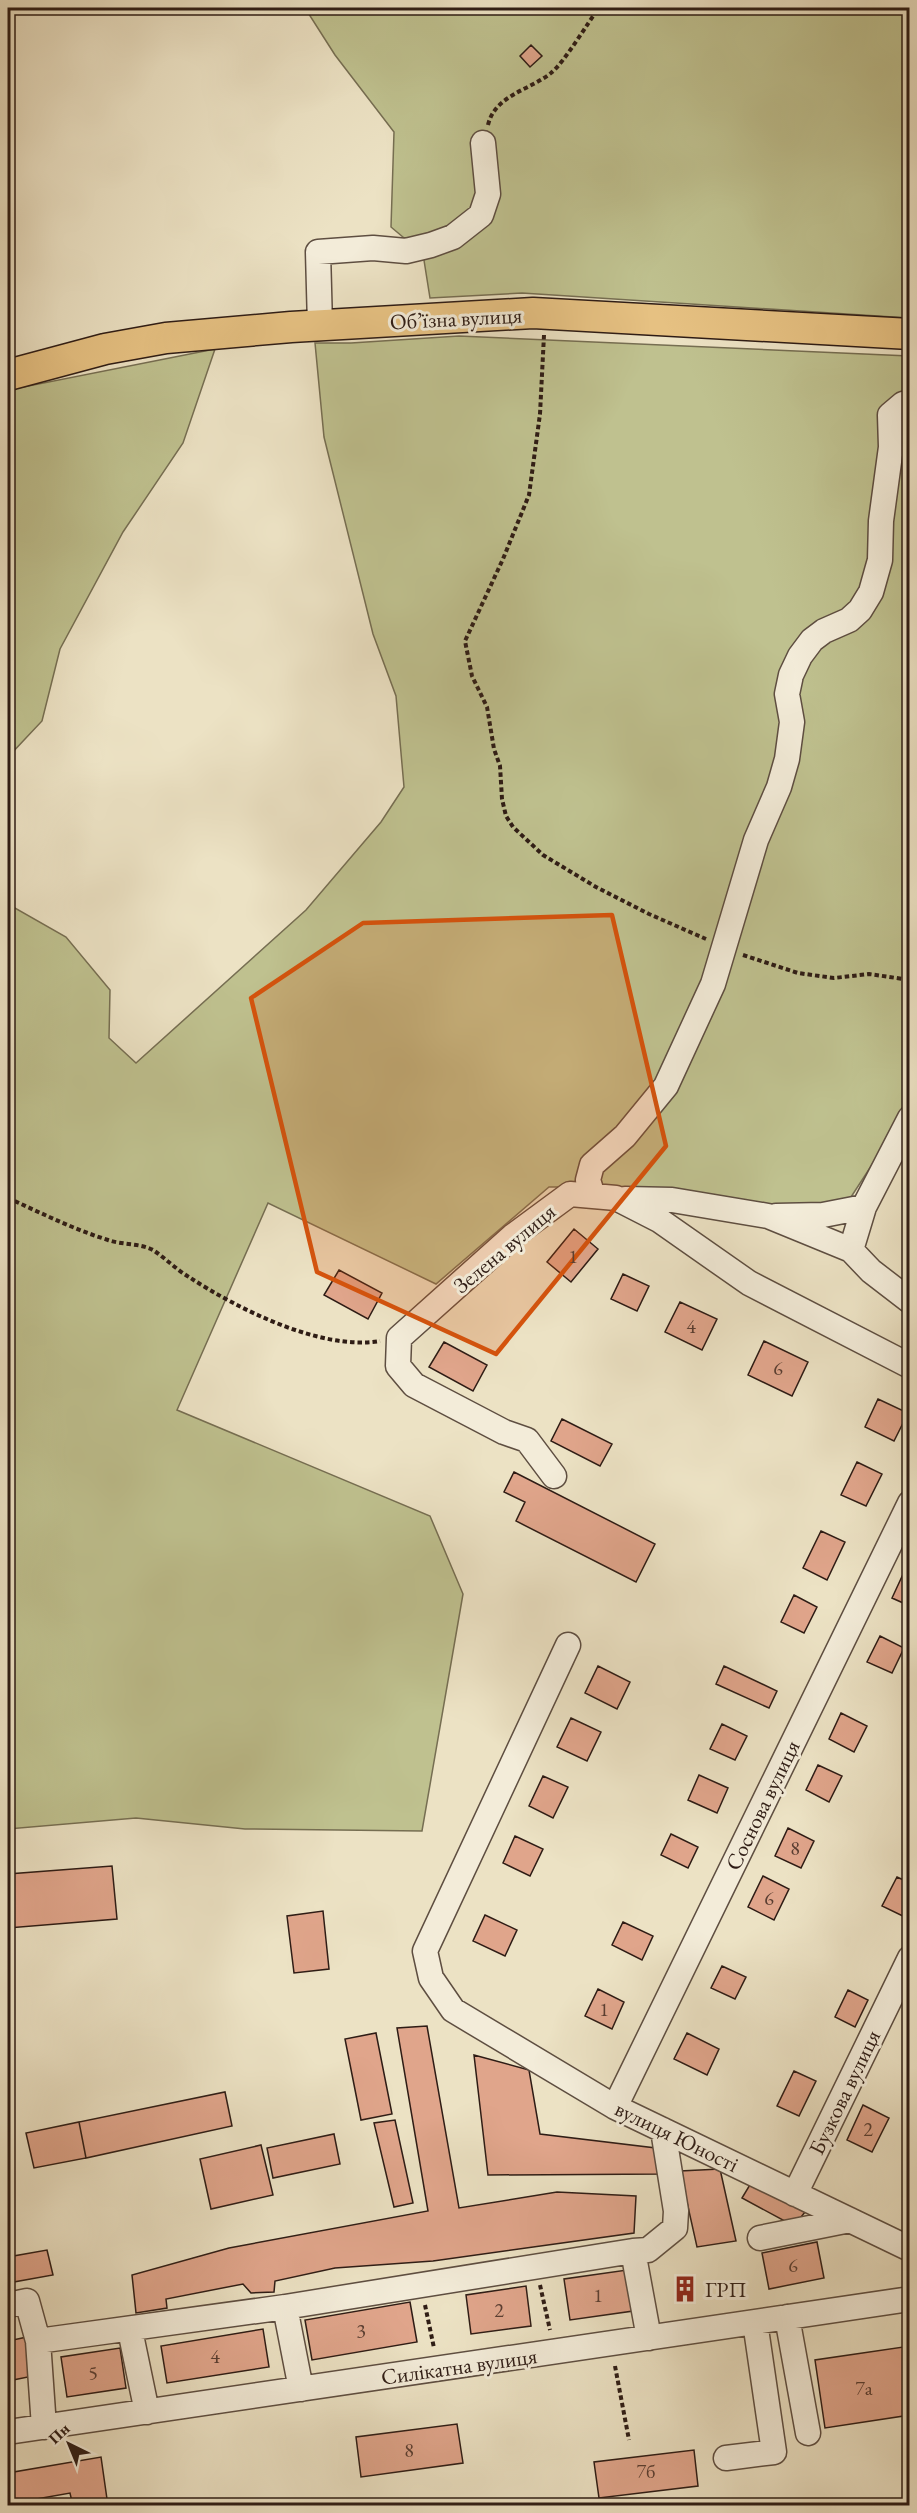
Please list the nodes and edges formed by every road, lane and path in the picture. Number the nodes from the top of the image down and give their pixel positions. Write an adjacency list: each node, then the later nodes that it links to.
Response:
1 (599, 8): 2 (path)
2 (483, 143): 4 (street)
3 (545, 314): 4 (main road, Об’їзна вулиця); 5 (main road, Об’їзна вулиця); 8 (path)
4 (320, 325): 6 (main road, Об’їзна вулиця)
5 (909, 334)
6 (8, 375)
7 (909, 402): 8 (street)
8 (724, 947): 9 (path); 11 (street)
9 (909, 980)
10 (909, 1118): 13 (street)
11 (605, 1197): 14 (street, Зелена вулиця); 17 (street, Зелена вулиця); 18 (street)
12 (8, 1198): 17 (path)
13 (864, 1207): 14 (street); 15 (street)
14 (768, 1216): 15 (street)
15 (851, 1250): 16 (street)
16 (909, 1301)
17 (399, 1338): 19 (street)
18 (909, 1366)
19 (554, 1476)
20 (909, 1503): 23 (street, Соснова вулиця)
21 (568, 1646): 23 (street, вулиця Юності)
22 (909, 1958): 25 (street, Бузкова вулиця)
23 (615, 2107): 24 (street, вулиця Юності)
24 (663, 2130): 25 (street, вулиця Юності); 29 (street)
25 (795, 2194): 26 (street, вулиця Юності)
26 (850, 2220): 27 (street); 28 (street, вулиця Юності)
27 (760, 2238)
28 (909, 2249)
29 (633, 2251): 30 (street); 38 (street)
30 (536, 2267): 31 (street); 40 (path)
31 (421, 2285): 34 (street); 42 (path)
32 (909, 2299): 35 (street, Силікатна вулиця)
33 (8, 2305): 39 (street)
34 (285, 2307): 37 (street); 43 (street)
35 (787, 2318): 36 (street, Силікатна вулиця); 47 (street)
36 (754, 2322): 38 (street, Силікатна вулиця); 49 (street)
37 (130, 2330): 39 (street); 44 (street)
38 (649, 2338): 40 (street, Силікатна вулиця)
39 (38, 2341): 45 (street)
40 (555, 2352): 42 (street, Силікатна вулиця)
41 (615, 2366): 48 (path)
42 (438, 2369): 43 (street, Силікатна вулиця)
43 (301, 2389): 44 (street, Силікатна вулиця)
44 (147, 2412): 45 (street, Силікатна вулиця)
45 (44, 2427): 46 (street, Силікатна вулиця)
46 (8, 2432)
47 (808, 2433)
48 (629, 2440)
49 (726, 2458)

